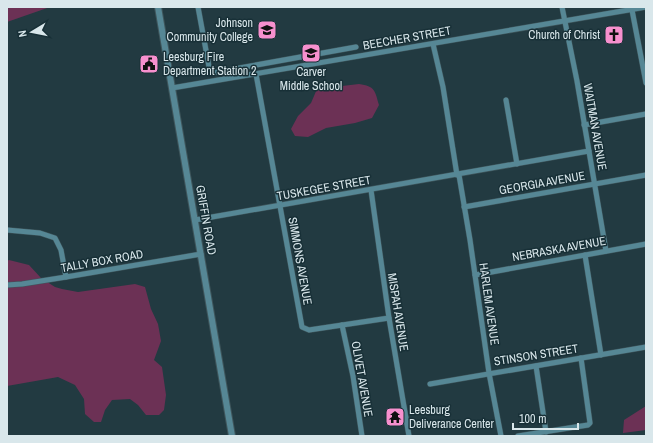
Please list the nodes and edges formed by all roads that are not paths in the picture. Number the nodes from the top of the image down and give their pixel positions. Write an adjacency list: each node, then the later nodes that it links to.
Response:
1 (158, 7): 11 (street, GRIFFIN ROAD)
2 (198, 7): 8 (street)
3 (562, 7): 6 (street, WAITMAN AVENUE)
4 (646, 7): 5 (street, BEECHER STREET)
5 (632, 10): 6 (street, BEECHER STREET); 10 (street)
6 (566, 20): 7 (street, BEECHER STREET); 14 (street, WAITMAN AVENUE)
7 (433, 44): 9 (street, BEECHER STREET); 17 (street, HARLEM AVENUE)
8 (356, 46)
9 (256, 74): 11 (street, BEECHER STREET); 21 (street, SIMMONS AVENUE)
10 (646, 83)
11 (172, 88): 23 (street, GRIFFIN ROAD)
12 (506, 100): 16 (street)
13 (646, 114): 14 (street)
14 (584, 125): 15 (street, WAITMAN AVENUE)
15 (589, 151): 16 (street, TUSKEGEE STREET); 19 (street, WAITMAN AVENUE)
16 (517, 164): 17 (street, TUSKEGEE STREET)
17 (458, 175): 20 (street, TUSKEGEE STREET); 22 (street, HARLEM AVENUE)
18 (646, 175): 19 (street, GEORGIA AVENUE)
19 (595, 184): 22 (street, GEORGIA AVENUE); 26 (street, WAITMAN AVENUE)
20 (371, 190): 21 (street, TUSKEGEE STREET); 32 (street, MISPAH AVENUE)
21 (280, 206): 23 (street, TUSKEGEE STREET); 33 (street, SIMMONS AVENUE)
22 (464, 207): 29 (street, HARLEM AVENUE)
23 (195, 220): 27 (street, GRIFFIN ROAD)
24 (7, 230): 30 (street)
25 (646, 244): 26 (street, NEBRASKA AVENUE)
26 (606, 251): 28 (street, NEBRASKA AVENUE)
27 (201, 254): 30 (street, TALLY BOX ROAD); 41 (street, GRIFFIN ROAD)
28 (585, 255): 29 (street, NEBRASKA AVENUE); 35 (street)
29 (475, 275): 38 (street, HARLEM AVENUE)
30 (66, 277): 31 (street, TALLY BOX ROAD)
31 (7, 285)
32 (389, 318): 33 (street); 43 (street, MISPAH AVENUE)
33 (342, 325): 42 (street, OLIVET AVENUE)
34 (646, 347): 35 (street, STINSON STREET)
35 (601, 355): 36 (street, STINSON STREET)
36 (581, 358): 37 (street, STINSON STREET); 40 (street)
37 (536, 366): 38 (street, STINSON STREET); 40 (street)
38 (489, 373): 39 (street, STINSON STREET); 44 (street, HARLEM AVENUE)
39 (430, 384)
40 (546, 432): 45 (street)
41 (232, 436)
42 (362, 436)
43 (409, 436)
44 (501, 436)
45 (518, 436)

